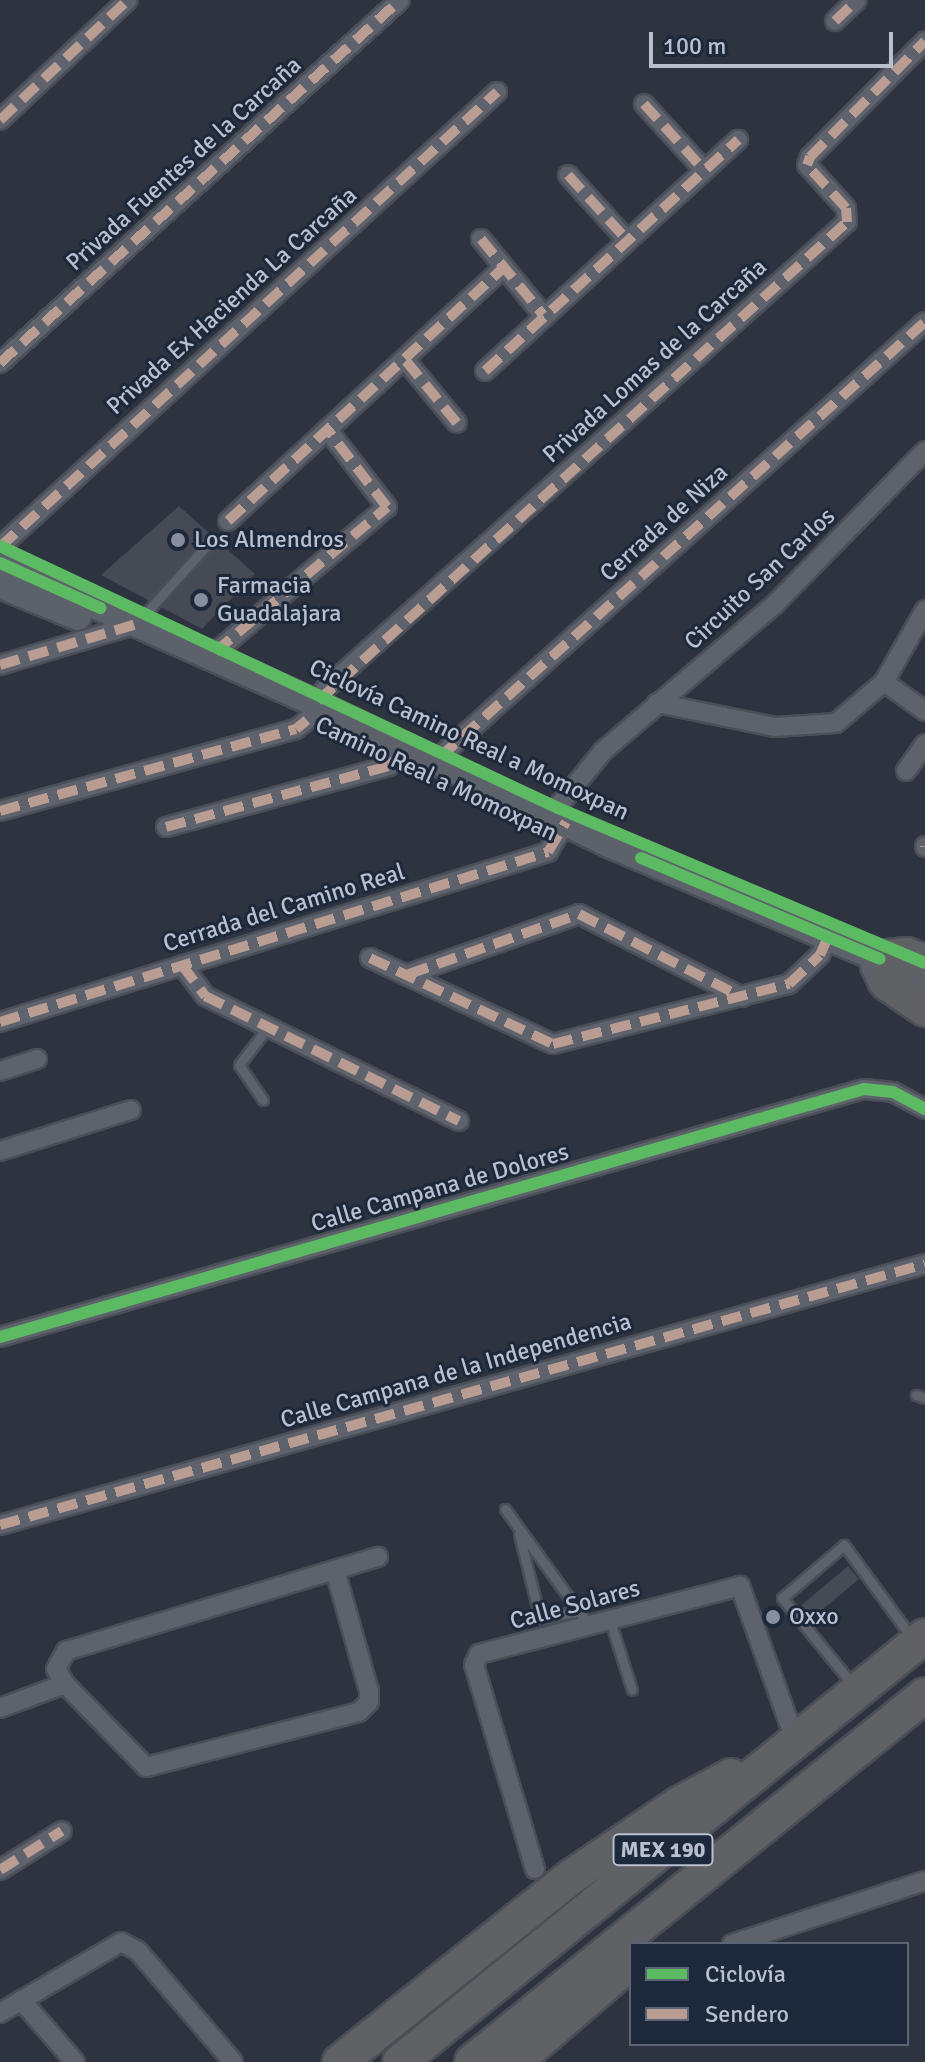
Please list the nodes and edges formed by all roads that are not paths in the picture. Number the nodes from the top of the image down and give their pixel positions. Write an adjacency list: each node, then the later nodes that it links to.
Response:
1 (128, 0): 8 (street)
2 (400, 0): 18 (street, Privada Fuentes de la Carcaña)
3 (857, 0): 4 (street)
4 (835, 21)
5 (925, 41): 35 (street, Privada Lomas de la Carcaña)
6 (497, 92): 25 (street, Privada Ex Hacienda La Carcaña)
7 (644, 104): 10 (street)
8 (0, 120)
9 (738, 140): 10 (street)
10 (704, 170): 13 (street)
11 (568, 175): 13 (street)
12 (481, 239): 14 (street)
13 (627, 240): 15 (street)
14 (502, 269): 15 (street); 17 (street)
15 (543, 315): 19 (street)
16 (925, 322): 38 (street, Cerrada de Niza)
17 (406, 361): 20 (street); 21 (street)
18 (0, 363)
19 (485, 371)
20 (457, 423)
21 (330, 433): 23 (street); 30 (street)
22 (925, 451): 33 (street, Circuito San Carlos)
23 (228, 521)
24 (206, 546): 29 (lane)
25 (0, 547)
26 (0, 563): 29 (street, Camino Real a Momoxpan)
27 (0, 585): 29 (street, Camino Real a Momoxpan)
28 (925, 610): 32 (street)
29 (125, 627): 30 (street, Camino Real a Momoxpan); 31 (street); 35 (street, Camino Real a Momoxpan)
30 (210, 657): 35 (street, Camino Real a Momoxpan)
31 (0, 665)
32 (884, 682): 33 (street); 34 (street)
33 (657, 703): 41 (street, Circuito San Carlos)
34 (925, 711)
35 (311, 712): 37 (street, Camino Real a Momoxpan); 38 (street, Camino Real a Momoxpan); 40 (street)
36 (925, 744): 39 (street)
37 (395, 760): 41 (street, Camino Real a Momoxpan); 42 (street)
38 (436, 760): 41 (street, Camino Real a Momoxpan)
39 (906, 771)
40 (0, 811)
41 (558, 826): 43 (street, Camino Real a Momoxpan); 46 (street, Cerrada del Camino Real)
42 (166, 827)
43 (817, 955): 47 (street, Camino Real a Momoxpan); 50 (street)
44 (370, 958): 48 (street)
45 (925, 962): 47 (highway)
46 (182, 965): 52 (street, Cerrada del Camino Real); 53 (street)
47 (882, 968): 49 (street, Camino Real a Momoxpan); 51 (highway)
48 (409, 974): 50 (street); 50 (street)
49 (925, 985)
50 (742, 997)
51 (925, 1009)
52 (0, 1022)
53 (268, 1027): 56 (lane); 59 (street)
54 (37, 1059): 55 (street)
55 (0, 1071)
56 (263, 1100)
57 (925, 1109): 62 (street, Calle Campana de Dolores)
58 (131, 1110): 60 (street)
59 (459, 1121)
60 (0, 1151)
61 (925, 1264): 64 (street, Calle Campana de la Independencia)
62 (0, 1337)
63 (505, 1509): 65 (lane)
64 (0, 1525)
65 (517, 1527): 68 (lane); 68 (lane)
66 (378, 1557): 67 (street)
67 (335, 1570): 72 (street); 72 (street)
68 (578, 1611): 70 (lane)
69 (610, 1621): 70 (street, Calle Solares); 73 (lane); 78 (street, Calle Solares)
70 (590, 1627): 81 (street, Calle Solares)
71 (922, 1636): 74 (highway, MEX 190); 74 (lane)
72 (65, 1684): 76 (street)
73 (632, 1690)
74 (859, 1692): 78 (highway, MEX 190)
75 (925, 1695): 77 (highway, MEX 190)
76 (0, 1708)
77 (870, 1738): 84 (highway); 93 (highway, MEX 190)
78 (796, 1742): 79 (highway, MEX 190)
79 (766, 1766): 91 (highway); 92 (highway, MEX 190)
80 (62, 1831): 82 (street)
81 (535, 1869)
82 (0, 1870)
83 (925, 1881): 85 (street)
84 (654, 1942)
85 (738, 1942)
86 (629, 1964): 94 (highway)
87 (21, 2000): 88 (street); 89 (street); 90 (street)
88 (0, 2013)
89 (75, 2062)
90 (233, 2062)
91 (340, 2062)
92 (400, 2062)
93 (472, 2062)
94 (515, 2062)

